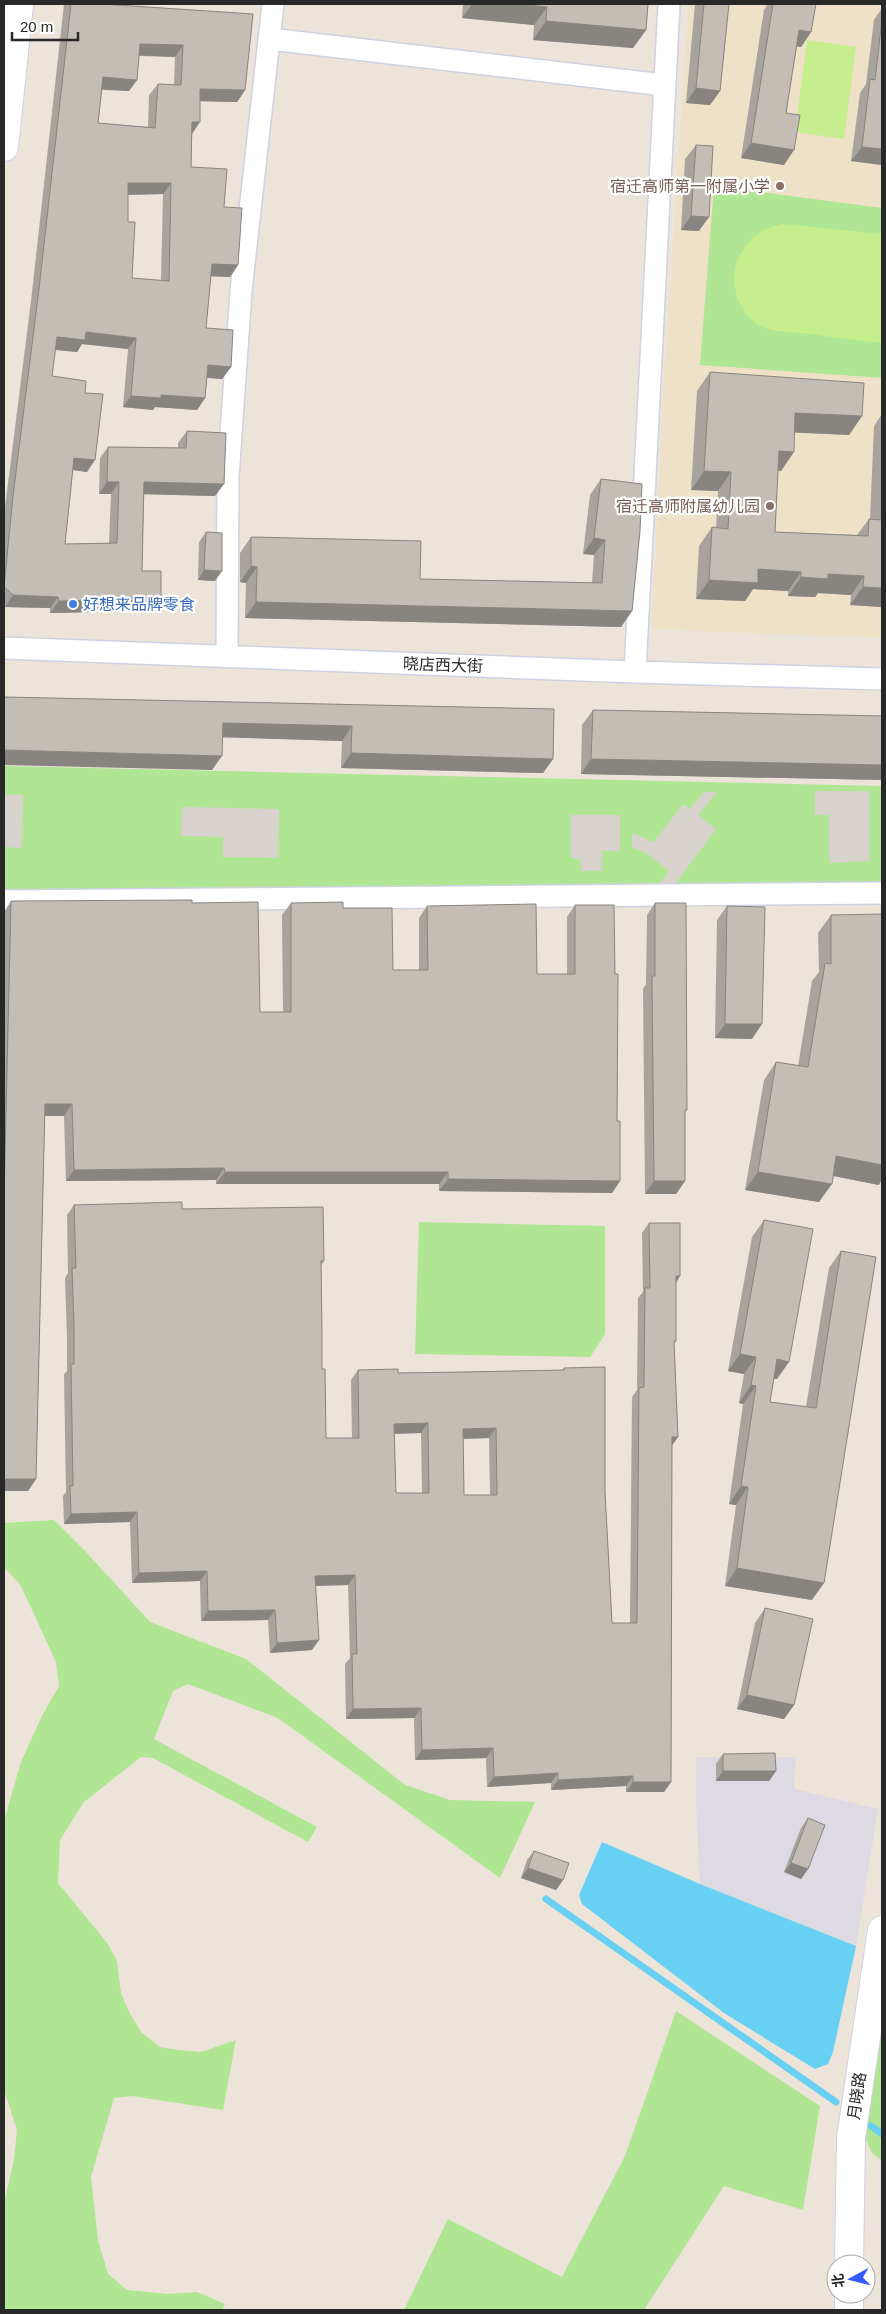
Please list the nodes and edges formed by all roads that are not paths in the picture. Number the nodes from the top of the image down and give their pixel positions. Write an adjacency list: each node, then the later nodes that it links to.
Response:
1 (20, 4): 6 (street)
2 (273, 4): 4 (street)
3 (669, 4): 5 (street)
4 (270, 39): 5 (street); 8 (street)
5 (664, 85): 9 (street)
6 (4, 147)
7 (4, 648): 8 (street, 晓店西大街)
8 (228, 657): 9 (street, 晓店西大街)
9 (635, 672): 10 (street, 晓店西大街)
10 (882, 679)
11 (882, 893): 12 (street)
12 (4, 901)
13 (882, 1930): 14 (street, 月晓路)
14 (849, 2254)

